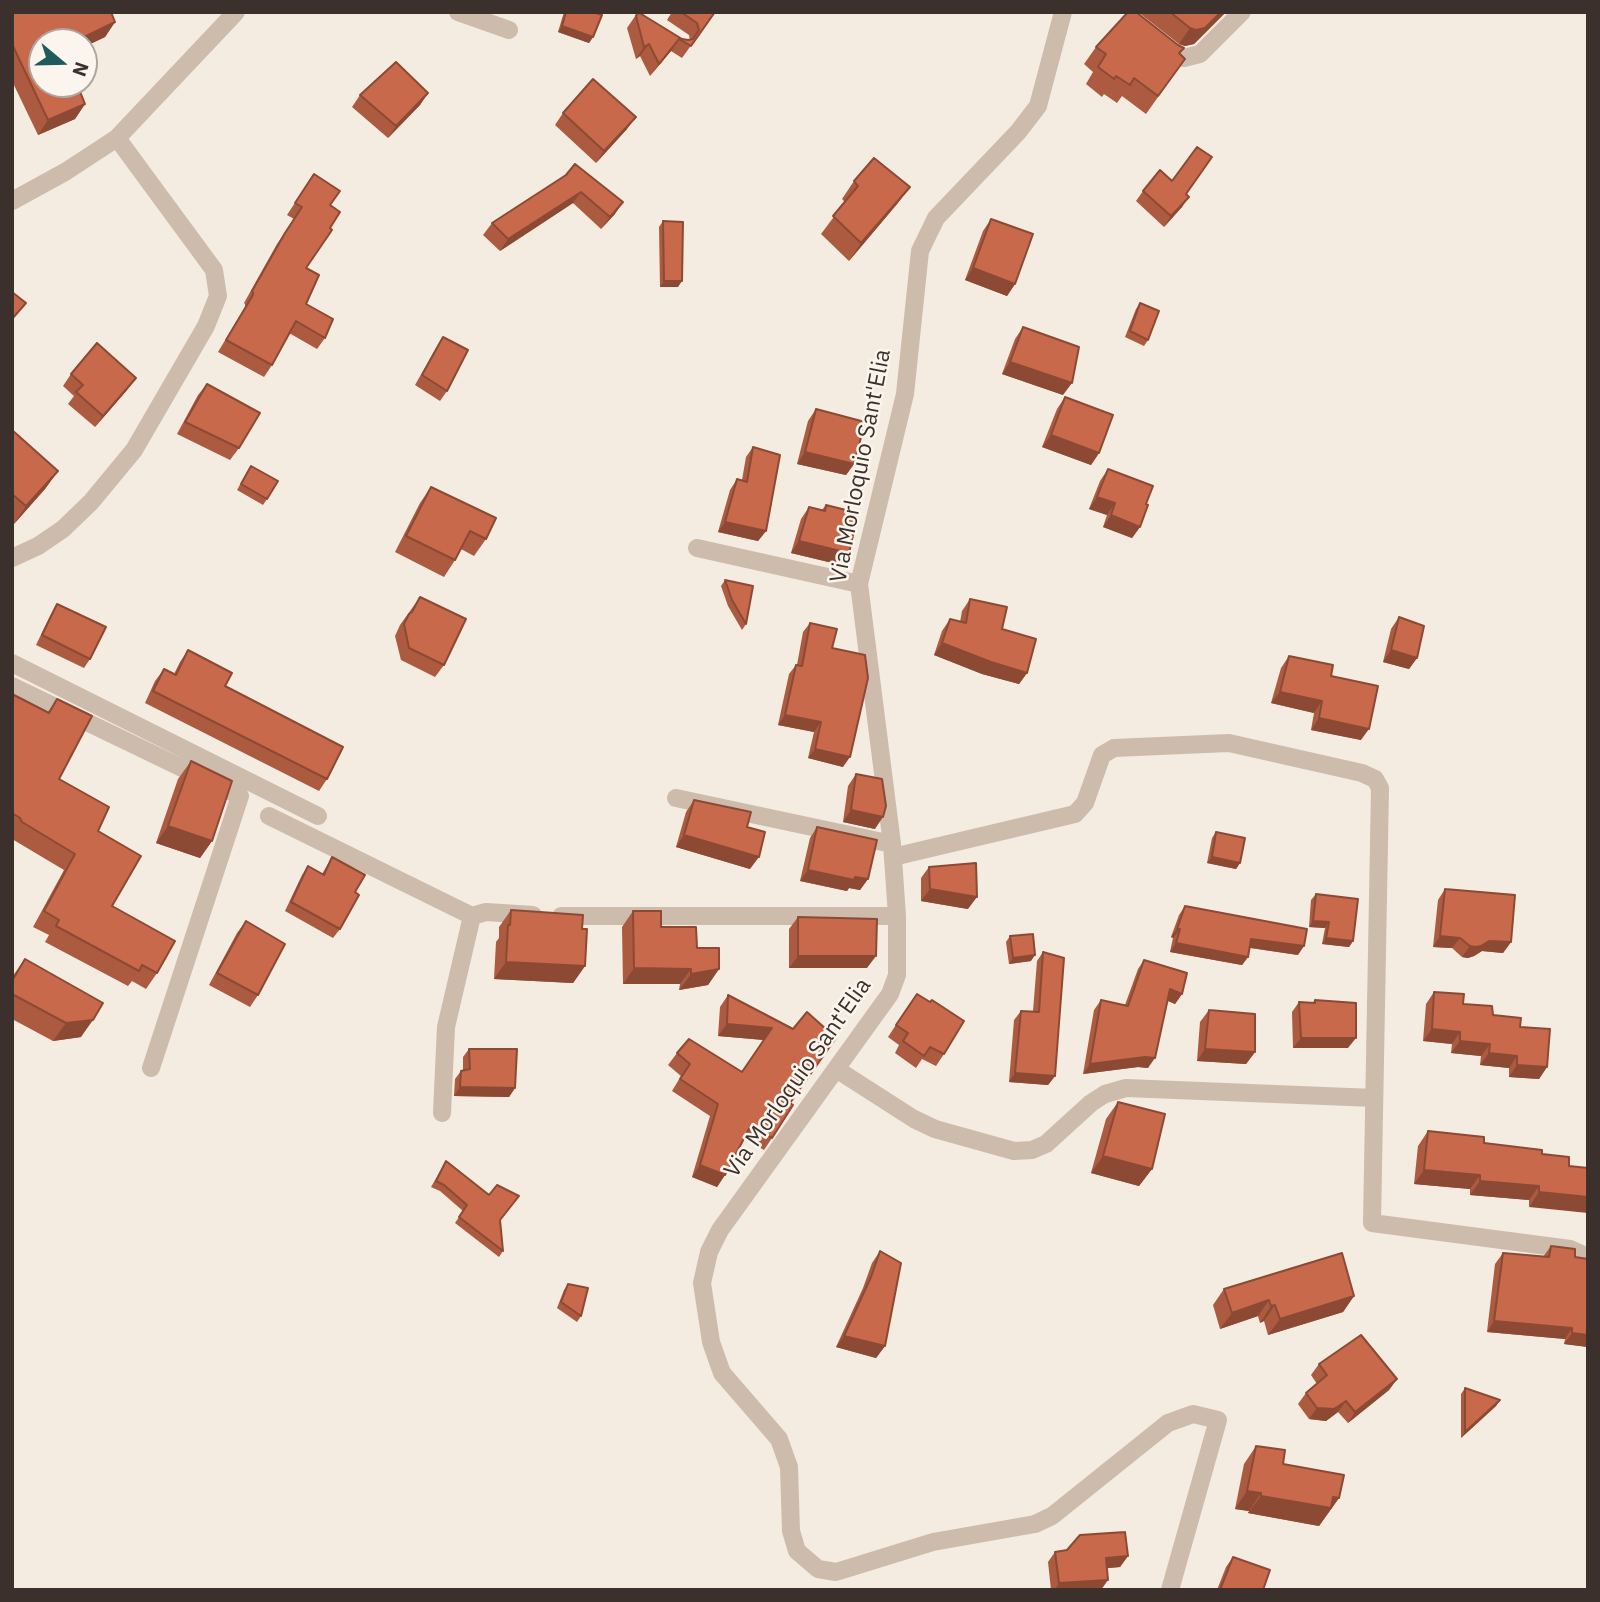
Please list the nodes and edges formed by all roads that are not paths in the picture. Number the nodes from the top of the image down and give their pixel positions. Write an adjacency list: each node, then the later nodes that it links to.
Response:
1 (236, 12): 7 (street)
2 (458, 12): 5 (street)
3 (1063, 12): 11 (street, Via Morloquio Sant'Elia)
4 (1242, 12): 6 (street)
5 (509, 30)
6 (1151, 37)
7 (117, 138): 8 (street); 10 (street)
8 (12, 201)
9 (696, 548): 11 (street)
10 (12, 558)
11 (859, 584): 17 (street, Via Morloquio Sant'Elia)
12 (12, 663): 16 (street)
13 (12, 686): 20 (street)
14 (676, 798): 17 (street)
15 (269, 816): 18 (street)
16 (318, 816)
17 (892, 851): 19 (street, Via Morloquio Sant'Elia); 22 (street)
18 (472, 916): 19 (street); 23 (street)
19 (897, 916): 21 (street, Via Morloquio Sant'Elia)
20 (150, 1068)
21 (836, 1069): 22 (street); 25 (street, Via Morloquio Sant'Elia)
22 (1374, 1098): 24 (street)
23 (442, 1113)
24 (1588, 1257)
25 (1170, 1590)

